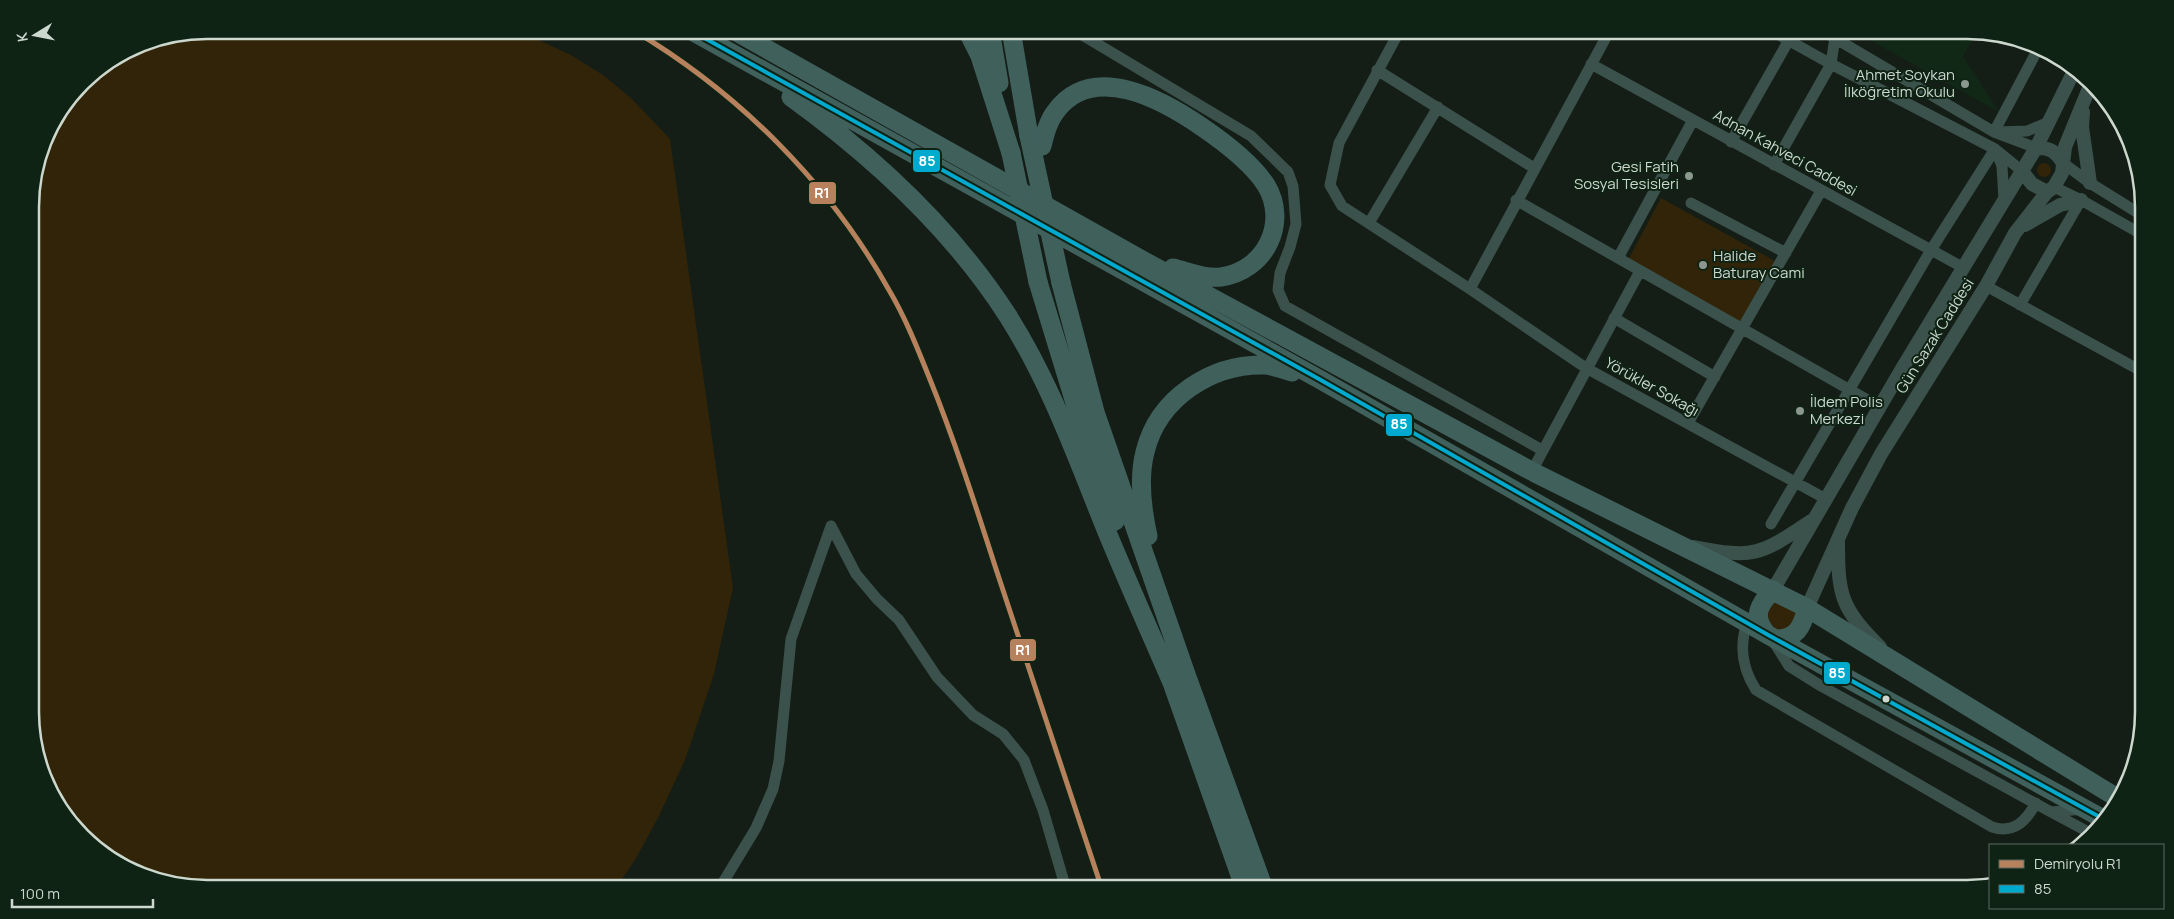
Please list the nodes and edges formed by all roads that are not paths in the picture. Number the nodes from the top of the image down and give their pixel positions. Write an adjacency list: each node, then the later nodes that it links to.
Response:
1 (706, 39): 13 (highway)
2 (749, 39): 17 (highway)
3 (764, 39): 17 (highway)
4 (972, 39): 30 (highway)
5 (991, 39): 30 (highway)
6 (1013, 39): 26 (highway)
7 (1089, 39): 64 (street)
8 (1395, 39): 18 (street, Yörükler Sokağı)
9 (1605, 39): 15 (street)
10 (1835, 39): 16 (street)
11 (1844, 39): 25 (street)
12 (1789, 40): 16 (street); 27 (street)
13 (720, 47): 60 (highway); 77 (highway)
14 (2035, 54): 25 (street)
15 (1591, 64): 23 (street, Adnan Kahveci Caddesi); 33 (street)
16 (1831, 64): 29 (street); 32 (street)
17 (803, 69): 49 (highway)
18 (1377, 70): 22 (street); 43 (street, Yörükler Sokağı)
19 (2072, 76): 24 (street, Gün Sazak Caddesi)
20 (2088, 91): 21 (street, Gün Sazak Caddesi)
21 (2083, 106): 31 (street, Gün Sazak Caddesi); 35 (street)
22 (1438, 107): 33 (street); 43 (street)
23 (1693, 120): 27 (street, Adnan Kahveci Caddesi); 48 (street)
24 (2049, 122): 25 (street); 28 (street, Gün Sazak Caddesi)
25 (1994, 132): 28 (street)
26 (1035, 141): 49 (highway); 77 (highway, bridge)
27 (1731, 142): 32 (street, Adnan Kahveci Caddesi)
28 (2036, 148): 31 (street); 34 (street, Gün Sazak Caddesi)
29 (1995, 149): 34 (street); 39 (street); 46 (street)
30 (1010, 152): 77 (highway, bridge)
31 (2063, 163): 35 (street); 36 (street, Gün Sazak Caddesi)
32 (1774, 165): 37 (street, Adnan Kahveci Caddesi)
33 (1534, 168): 38 (street)
34 (2022, 172): 36 (street); 39 (street, Gün Sazak Caddesi)
35 (2090, 183): 42 (street)
36 (2051, 190): 40 (street); 44 (street, Gün Sazak Caddesi)
37 (1821, 191): 46 (street, Adnan Kahveci Caddesi); 47 (street)
38 (1516, 200): 48 (street); 53 (street)
39 (2004, 200): 50 (street, Gün Sazak Caddesi)
40 (2081, 200): 44 (street); 45 (street); 54 (street)
41 (1691, 203): 47 (street)
42 (2135, 211)
43 (1369, 223): 53 (street, Yörükler Sokağı)
44 (2018, 230): 52 (street, Gün Sazak Caddesi)
45 (2135, 230)
46 (1931, 250): 50 (street, Adnan Kahveci Caddesi); 61 (street)
47 (1786, 252): 56 (street)
48 (1618, 258): 51 (street)
49 (1144, 261): 65 (highway)
50 (1964, 268): 62 (street, Gün Sazak Caddesi)
51 (1640, 271): 55 (street); 56 (street)
52 (1986, 286): 54 (street); 70 (street, Gün Sazak Caddesi)
53 (1470, 289): 57 (street, Yörükler Sokağı)
54 (2020, 305): 58 (street)
55 (1614, 318): 57 (street); 59 (street)
56 (1742, 329): 59 (street); 61 (street)
57 (1586, 368): 63 (street, Yörükler Sokağı); 64 (street)
58 (2135, 368)
59 (1715, 377): 63 (street)
60 (1319, 379): 74 (highway); 77 (highway)
61 (1849, 390): 62 (street); 66 (street)
62 (1880, 407): 67 (street, Gün Sazak Caddesi)
63 (1688, 424): 66 (street, Yörükler Sokağı)
64 (1542, 450): 65 (street)
65 (1532, 471): 71 (highway)
66 (1795, 482): 67 (street, Yörükler Sokağı); 69 (street)
67 (1826, 499): 68 (street, Gün Sazak Caddesi)
68 (1813, 520): 71 (street); 72 (street, Gün Sazak Caddesi)
69 (1771, 524)
70 (1838, 537): 73 (street, Gün Sazak Caddesi); 76 (street)
71 (1681, 545): 72 (highway)
72 (1773, 590): 73 (highway); 75 (highway)
73 (1807, 608): 75 (highway); 76 (highway)
74 (1747, 623): 75 (highway); 79 (street)
75 (1770, 636): 79 (street); 80 (highway)
76 (1896, 663): 78 (highway)
77 (1180, 681): 86 (highway); 87 (highway)
78 (2113, 796)
79 (2036, 804): 81 (street)
80 (2086, 809): 81 (street); 82 (highway)
81 (2052, 812): 83 (street)
82 (2098, 816)
83 (2086, 830)
84 (724, 880): 85 (street)
85 (1063, 880)
86 (1242, 880)
87 (1260, 880)

